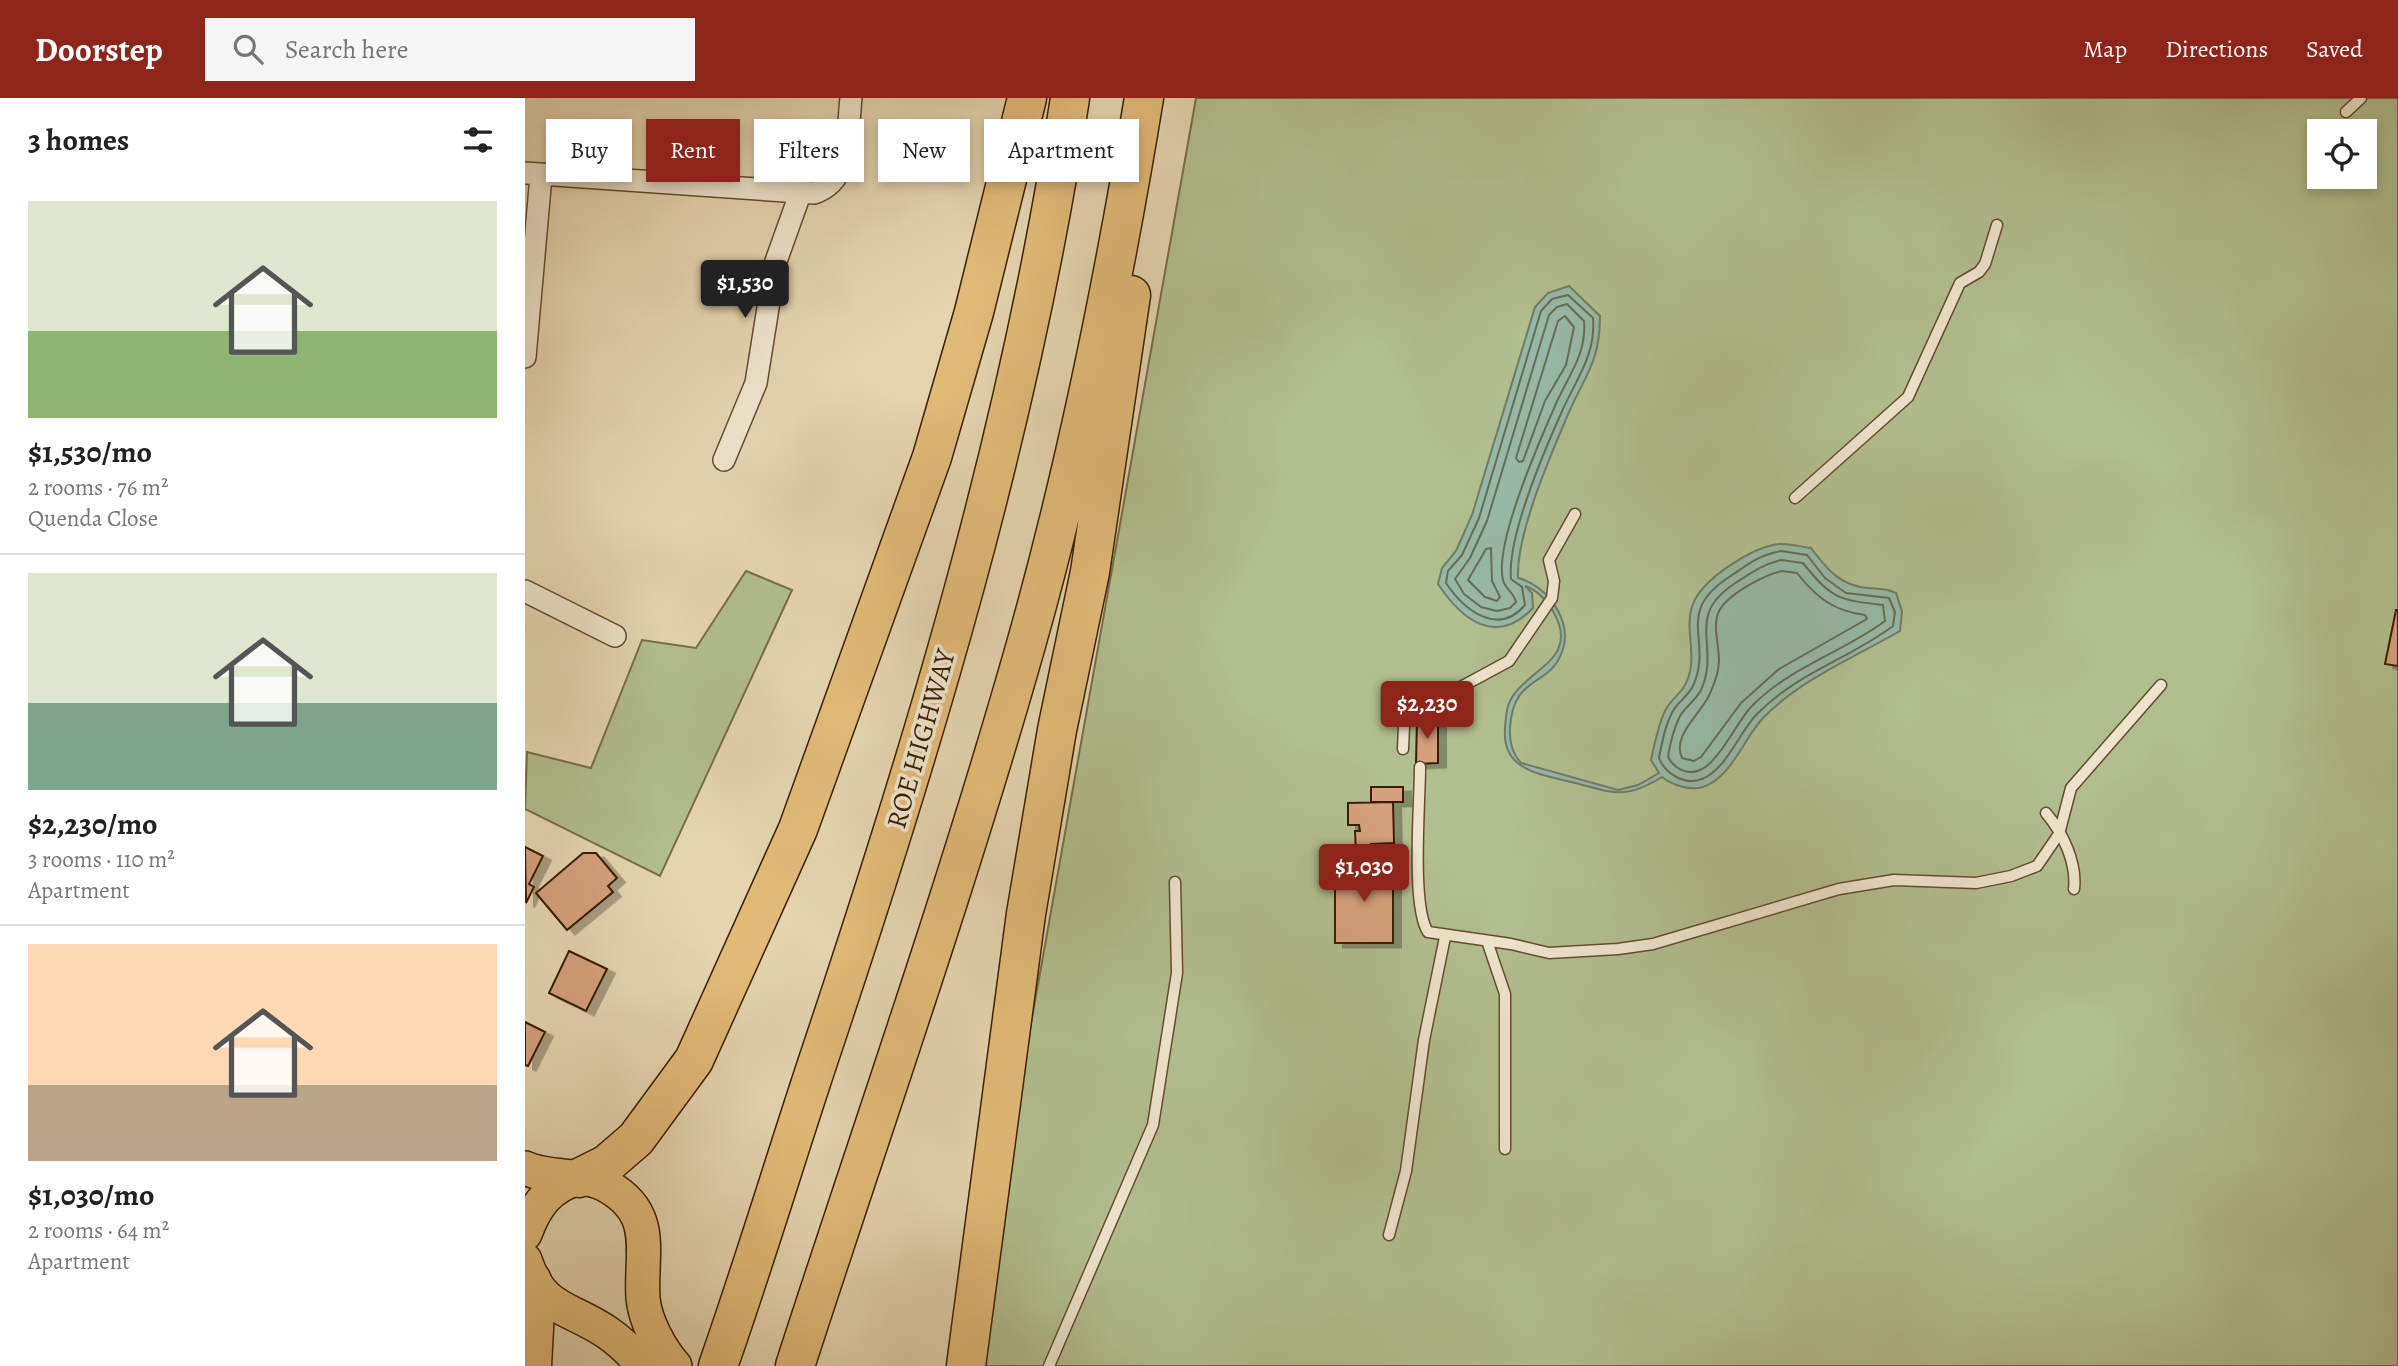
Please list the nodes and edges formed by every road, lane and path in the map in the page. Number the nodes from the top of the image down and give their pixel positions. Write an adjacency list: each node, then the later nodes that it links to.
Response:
1 (851, 98): 9 (street)
2 (1027, 98): 28 (highway)
3 (1070, 98): 34 (highway, ROE HIGHWAY)
4 (1144, 98): 35 (highway)
5 (1155, 98): 36 (highway)
6 (2361, 98): 7 (lane)
7 (2346, 112)
8 (533, 175): 9 (street); 11 (street)
9 (800, 194): 12 (street)
10 (1997, 225): 13 (lane)
11 (525, 357)
12 (724, 460)
13 (1794, 498)
14 (1575, 514): 18 (lane)
15 (525, 591): 16 (street)
16 (615, 636)
17 (2161, 685): 21 (lane)
18 (1403, 749)
19 (1420, 767): 24 (lane)
20 (2046, 813): 21 (lane)
21 (2059, 834): 23 (lane); 25 (lane)
22 (1175, 882): 37 (lane)
23 (2074, 889)
24 (1445, 937): 25 (lane); 30 (lane)
25 (1487, 941): 26 (lane)
26 (1505, 1149)
27 (525, 1168): 28 (main road)
28 (579, 1178): 29 (main road); 32 (main road)
29 (525, 1234)
30 (1389, 1235)
31 (529, 1271): 32 (main road); 33 (highway)
32 (663, 1364)
33 (532, 1366)
34 (718, 1366)
35 (795, 1366)
36 (966, 1366)
37 (1049, 1366)

